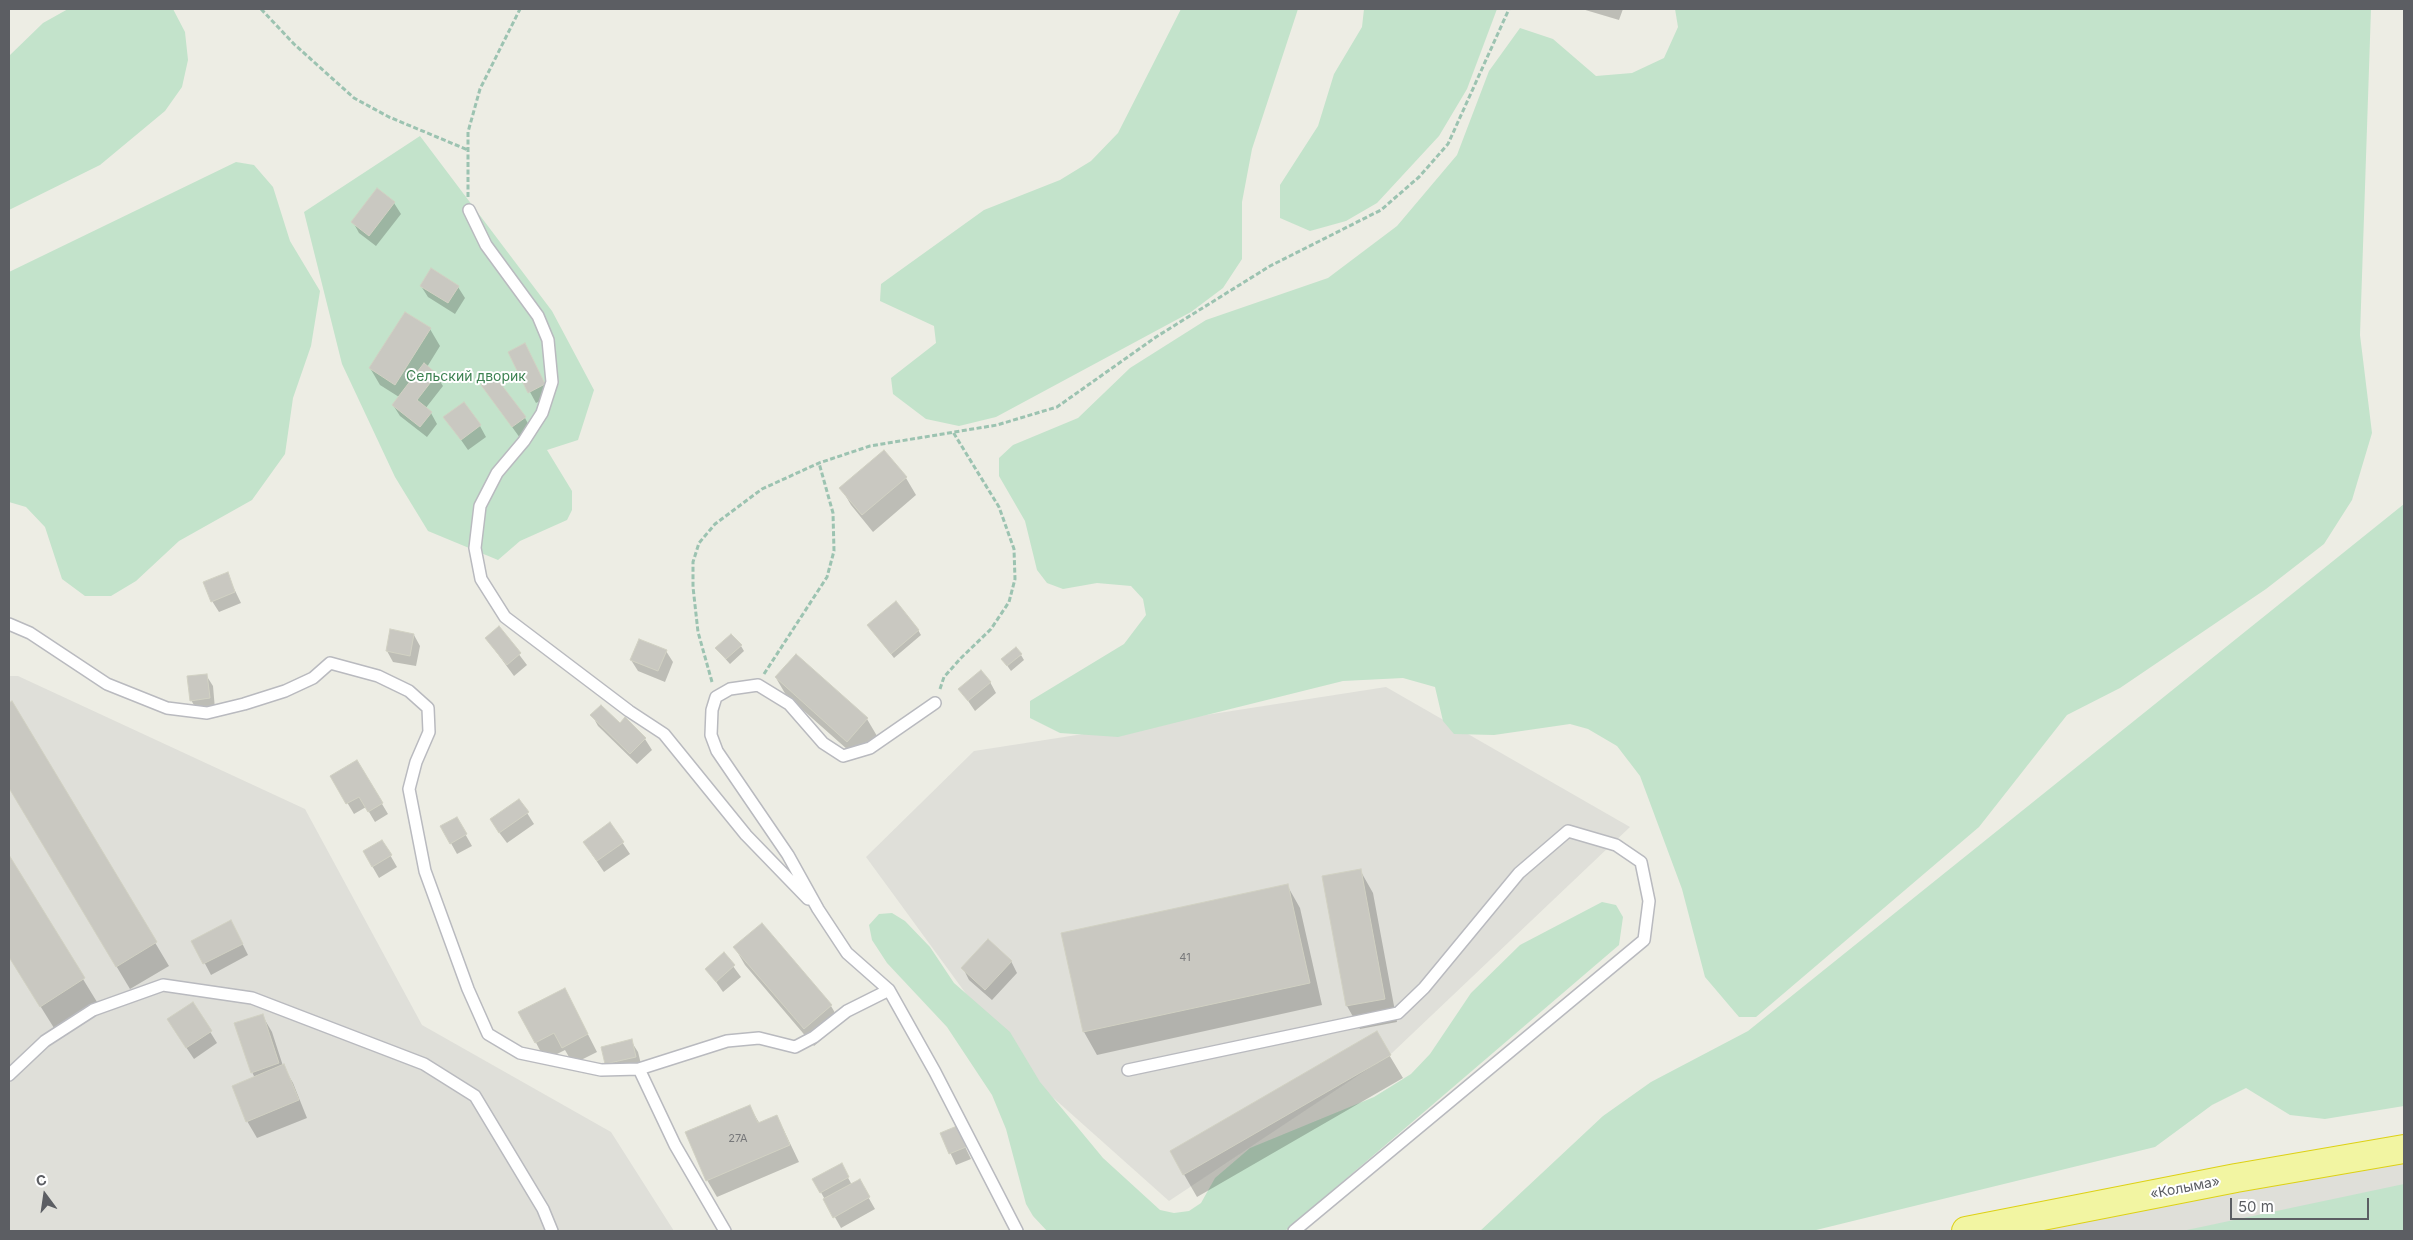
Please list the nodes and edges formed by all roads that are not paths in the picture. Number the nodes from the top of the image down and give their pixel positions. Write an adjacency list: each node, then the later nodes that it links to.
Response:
1 (469, 210): 4 (lane)
2 (9, 624): 6 (lane)
3 (936, 703): 4 (lane)
4 (818, 909): 5 (lane)
5 (889, 990): 6 (lane); 12 (lane)
6 (639, 1070): 11 (lane)
7 (1128, 1070): 13 (lane)
8 (9, 1075): 10 (lane)
9 (2404, 1149): 14 (highway, «Колыма»)
10 (552, 1231)
11 (726, 1231)
12 (1017, 1231)
13 (1294, 1231)
14 (1966, 1231)

